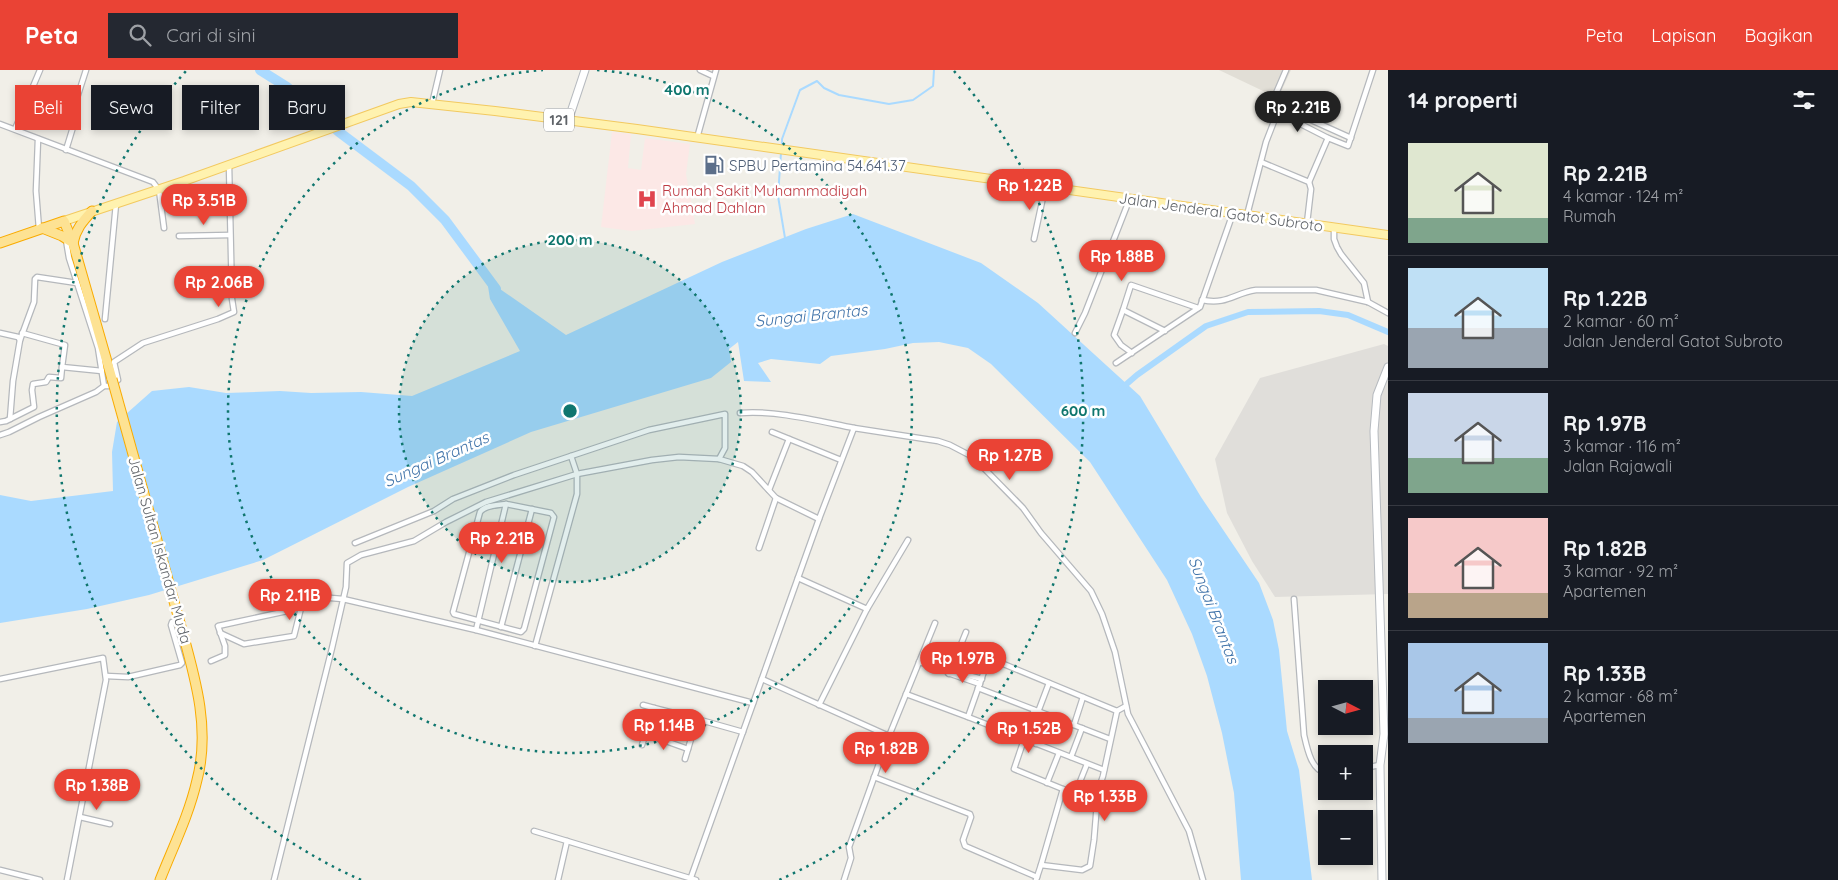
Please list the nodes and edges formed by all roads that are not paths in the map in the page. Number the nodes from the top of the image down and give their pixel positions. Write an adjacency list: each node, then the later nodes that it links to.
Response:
1 (40, 70): 11 (street)
2 (86, 70): 22 (street)
3 (433, 70): 9 (street)
4 (585, 70): 15 (main road)
5 (700, 70): 10 (street)
6 (716, 70): 10 (street)
7 (1286, 70): 13 (street)
8 (1373, 70): 20 (street)
9 (439, 71): 12 (street)
10 (714, 76): 18 (street)
11 (34, 85)
12 (432, 104): 15 (main road, Jalan Jenderal Gatot Subroto / 121); 24 (main road, Jalan Jenderal Gatot Subroto / 121)
13 (1271, 105)
14 (1278, 112): 19 (street); 20 (street); 23 (street)
15 (568, 121): 18 (main road, Jalan Jenderal Gatot Subroto / 121)
16 (0, 124): 17 (street)
17 (15, 130): 21 (street)
18 (697, 138): 26 (main road, Jalan Jenderal Gatot Subroto / 121)
19 (1328, 138): 20 (street); 25 (street)
20 (1351, 138)
21 (38, 139): 22 (street); 37 (street)
22 (66, 150): 27 (street)
23 (1261, 162): 25 (street); 32 (street)
24 (229, 164): 27 (main road, 121); 38 (street)
25 (1309, 182): 34 (street)
26 (1045, 188): 28 (main road, Jalan Jenderal Gatot Subroto / 121); 41 (street)
27 (159, 190): 29 (main road, 121); 35 (street)
28 (1130, 198): 31 (main road, Jalan Jenderal Gatot Subroto / 121); 54 (street)
29 (116, 204): 30 (main road, 121); 50 (street)
30 (92, 211): 33 (main road, 121); 42 (highway)
31 (1233, 213): 32 (main road, Jalan Jenderal Gatot Subroto / 121); 45 (street)
32 (1247, 215): 34 (main road, Jalan Jenderal Gatot Subroto / 121)
33 (64, 221): 37 (highway); 42 (highway, Jalan Sultan Iskandar Muda)
34 (1306, 224): 36 (main road, Jalan Jenderal Gatot Subroto / 121)
35 (164, 228)
36 (1334, 228): 39 (main road, Jalan Jenderal Gatot Subroto / 121); 46 (street)
37 (40, 229): 42 (highway); 43 (highway)
38 (230, 235): 40 (street); 61 (street)
39 (1388, 235)
40 (179, 236)
41 (1034, 239)
42 (69, 240): 44 (street); 61 (highway, Jalan Sultan Iskandar Muda)
43 (0, 243)
44 (77, 283): 53 (street); 60 (street)
45 (1202, 300): 46 (street); 47 (street)
46 (1368, 302): 49 (street)
47 (1198, 308): 48 (street); 51 (street)
48 (1123, 310): 51 (street); 56 (street)
49 (1388, 313)
50 (106, 319)
51 (1165, 331): 56 (street)
52 (0, 333): 55 (street)
53 (22, 333): 55 (street); 58 (street)
54 (1075, 333)
55 (20, 340): 63 (street)
56 (1132, 353): 57 (street)
57 (1116, 363)
58 (62, 367): 60 (street); 63 (street)
59 (1388, 367): 120 (main road)
60 (102, 371): 61 (street)
61 (108, 382): 67 (street); 87 (highway, Jalan Sultan Iskandar Muda, bridge)
62 (740, 413): 65 (street)
63 (10, 419): 64 (street)
64 (0, 422)
65 (854, 428): 71 (street); 109 (street)
66 (772, 432): 68 (street)
67 (0, 435)
68 (789, 439): 71 (street); 73 (street)
69 (571, 456): 70 (street); 72 (street); 79 (street)
70 (719, 459): 72 (street); 73 (street)
71 (842, 460): 77 (street)
72 (577, 474): 82 (street); 93 (street)
73 (768, 490): 74 (street)
74 (776, 498): 77 (street); 80 (street)
75 (506, 504): 76 (street); 86 (street); 86 (street)
76 (532, 509): 89 (street); 89 (street)
77 (820, 518): 81 (street)
78 (908, 540): 85 (street)
79 (355, 543)
80 (758, 548)
81 (798, 578): 85 (street); 101 (street)
82 (343, 599): 84 (street); 90 (street); 152 (street)
83 (1294, 599): 134 (street)
84 (301, 608): 92 (street); 92 (street)
85 (868, 610): 108 (street)
86 (478, 620): 89 (street); 90 (street)
87 (176, 622): 99 (street); 151 (highway, Jalan Sultan Iskandar Muda)
88 (936, 623): 97 (street)
89 (501, 627)
90 (476, 630): 93 (street)
91 (966, 632): 98 (street)
92 (220, 633): 96 (street)
93 (535, 646): 106 (street)
94 (993, 646): 95 (street)
95 (989, 658): 102 (street); 103 (street)
96 (211, 661)
97 (920, 663): 98 (street); 104 (street)
98 (948, 671): 103 (street)
99 (106, 676): 100 (street); 139 (street)
100 (0, 679)
101 (762, 679): 106 (street); 108 (street)
102 (1049, 683): 105 (street); 111 (street)
103 (980, 684): 111 (street); 114 (street)
104 (906, 694): 114 (street); 121 (street)
105 (1083, 697): 112 (street); 116 (street)
106 (754, 703): 118 (street)
107 (642, 705): 110 (street)
108 (819, 705): 121 (street)
109 (1126, 706): 112 (street); 155 (street)
110 (654, 708): 115 (street); 119 (street)
111 (1036, 711): 113 (street); 122 (street)
112 (1117, 711): 123 (street)
113 (1046, 715): 116 (street); 125 (street)
114 (968, 716): 122 (street)
115 (697, 719): 118 (street); 127 (street)
116 (1074, 725): 117 (street)
117 (1082, 728): 123 (street); 129 (street)
118 (743, 732): 146 (street)
119 (646, 734): 126 (street); 127 (street)
120 (1384, 734): 124 (main road); 132 (main road)
121 (889, 736): 136 (street)
122 (1024, 739): 125 (street); 137 (street)
123 (1110, 739): 135 (street)
124 (1388, 741)
125 (1036, 744): 128 (street)
126 (642, 745)
127 (688, 749): 130 (street)
128 (1059, 753): 129 (street); 137 (street)
129 (1071, 757): 131 (street)
130 (685, 759)
131 (1087, 764): 135 (street); 138 (street)
132 (1380, 766): 133 (street); 156 (main road)
133 (1373, 767)
134 (1318, 768)
135 (1104, 770): 143 (street)
136 (874, 777): 147 (street); 154 (street)
137 (1048, 782): 138 (street)
138 (1063, 790): 143 (street)
139 (80, 818): 140 (street); 150 (street)
140 (110, 824)
141 (534, 832): 142 (street)
142 (567, 841): 146 (street); 153 (street)
143 (1041, 865): 147 (street)
144 (0, 870): 145 (street)
145 (13, 873): 148 (street); 149 (street)
146 (692, 879)
147 (1036, 879)
148 (12, 880)
149 (40, 880)
150 (67, 880)
151 (160, 880)
152 (274, 880)
153 (558, 880)
154 (844, 880)
155 (1203, 880)
156 (1382, 880)

